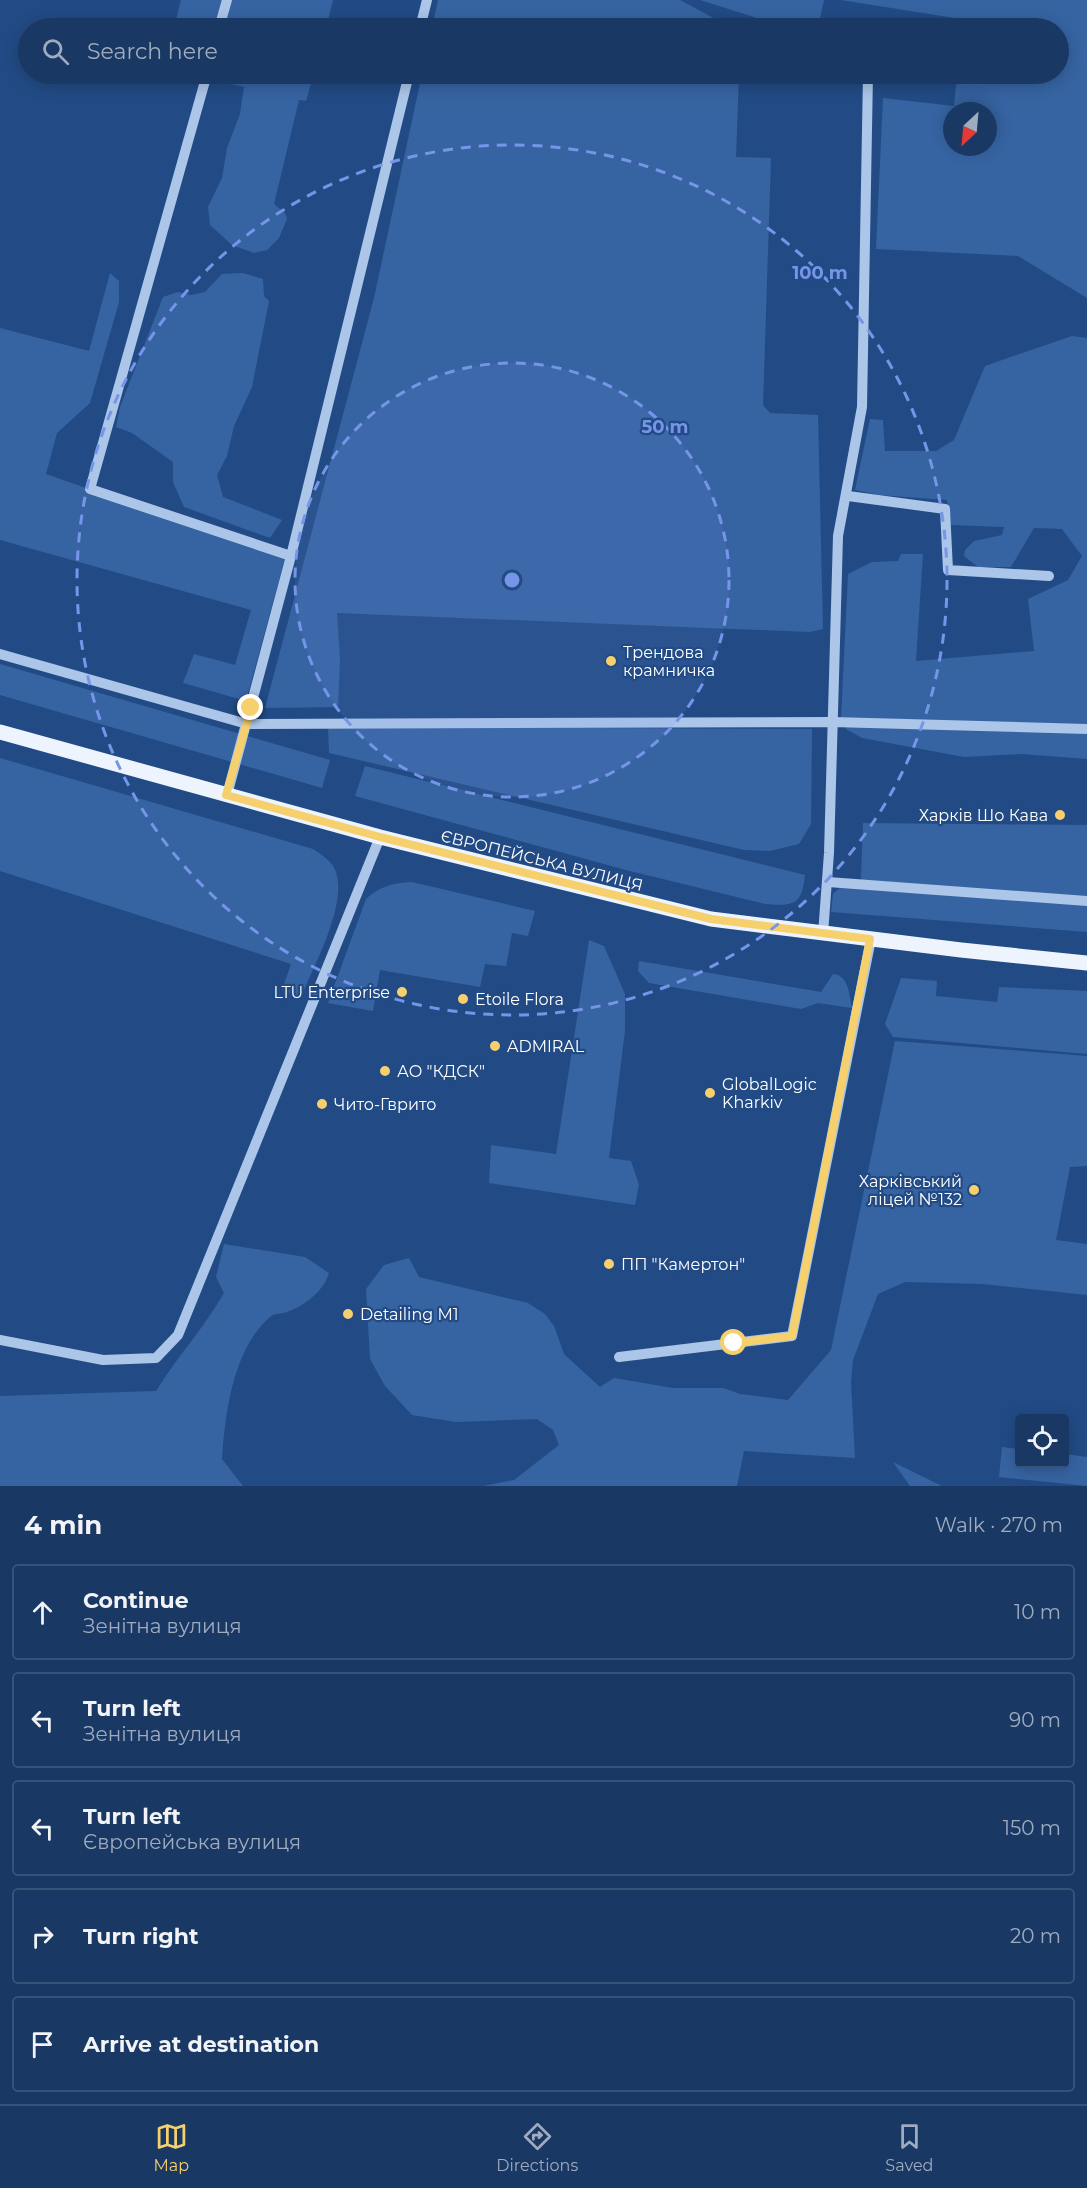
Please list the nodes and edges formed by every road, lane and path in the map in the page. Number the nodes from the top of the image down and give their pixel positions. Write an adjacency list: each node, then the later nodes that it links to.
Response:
1 (227, 0): 3 (street)
2 (427, 0): 4 (street)
3 (222, 18)
4 (422, 18)
5 (204, 84): 9 (street)
6 (407, 84): 9 (street)
7 (868, 84): 8 (street)
8 (848, 496): 10 (street); 12 (street)
9 (291, 555): 13 (street)
10 (1049, 576)
11 (0, 654): 13 (street)
12 (832, 722): 13 (street); 14 (street); 18 (street)
13 (246, 724): 16 (street)
14 (1087, 729)
15 (0, 732): 16 (main road, ЄВРОПЕЙСЬКА ВУЛИЦЯ)
16 (226, 795): 17 (main road, ЄВРОПЕЙСЬКА ВУЛИЦЯ)
17 (380, 837): 20 (main road, ЄВРОПЕЙСЬКА ВУЛИЦЯ); 23 (street)
18 (828, 882): 19 (street); 20 (street)
19 (1087, 901)
20 (823, 934): 21 (main road, ЄВРОПЕЙСЬКА ВУЛИЦЯ)
21 (870, 939): 22 (main road, ЄВРОПЕЙСЬКА ВУЛИЦЯ); 24 (street)
22 (1087, 963)
23 (0, 1340)
24 (619, 1357)

